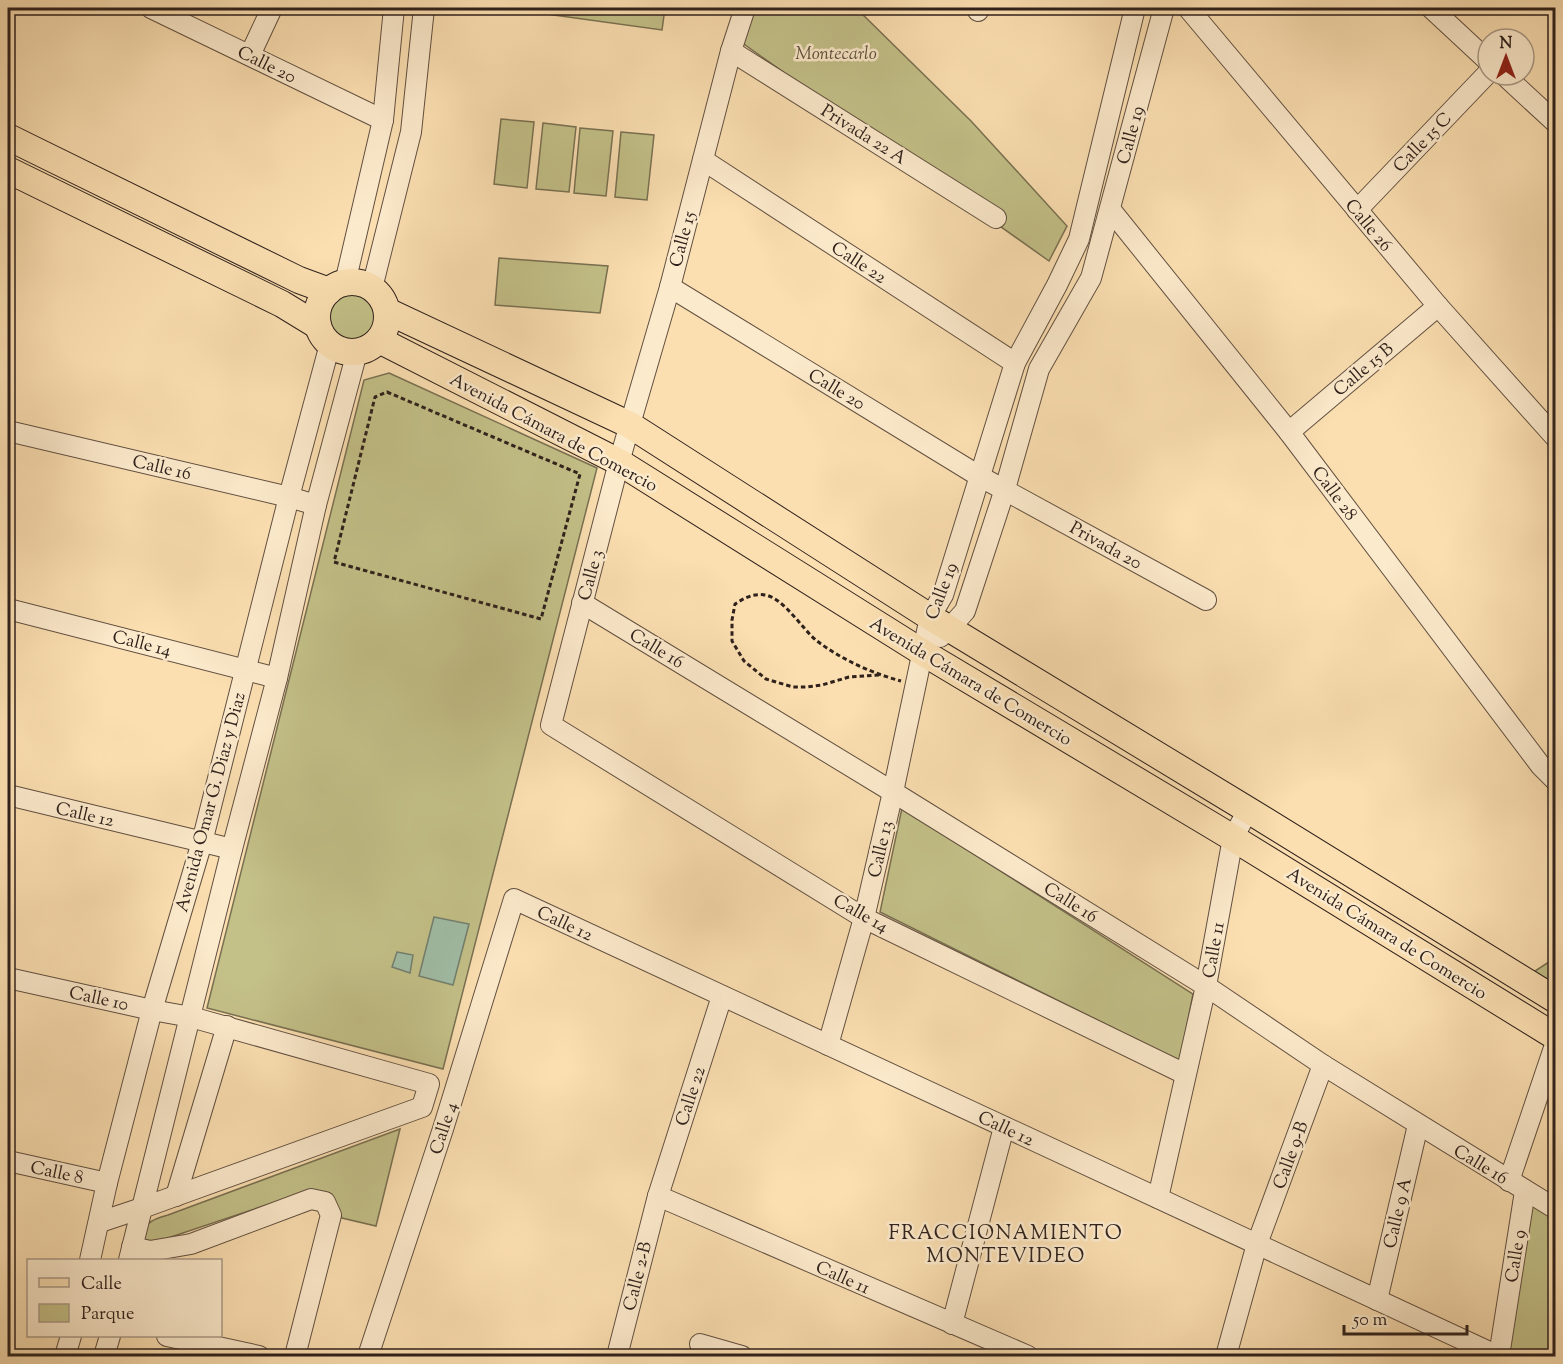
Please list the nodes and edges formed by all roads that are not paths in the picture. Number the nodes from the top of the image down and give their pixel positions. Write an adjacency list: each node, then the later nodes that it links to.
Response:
1 (151, 8): 12 (street, Calle 20)
2 (272, 8): 12 (street)
3 (394, 8): 13 (street)
4 (424, 8): 14 (street)
5 (745, 8): 11 (street, Calle 15)
6 (1136, 8): 32 (street, Calle 19)
7 (1164, 8): 22 (street, Calle 19)
8 (1188, 8): 23 (street, Calle 26)
9 (1431, 8): 10 (street)
10 (1476, 50)
11 (731, 51): 20 (street, Calle 15); 24 (street, Privada 22 A)
12 (250, 56): 17 (street, Calle 20)
13 (389, 56): 14 (street); 17 (street)
14 (419, 57): 27 (street)
15 (1476, 86): 23 (street, Calle 15 C)
16 (1516, 87): 18 (street)
17 (383, 120): 25 (street)
18 (1556, 123)
19 (8, 137): 25 (main road)
20 (703, 160): 26 (street, Calle 15); 32 (street, Calle 22)
21 (8, 170): 30 (main road)
22 (1110, 209): 35 (street, Calle 28); 39 (street, Calle 19)
23 (1357, 210): 28 (street, Calle 26)
24 (996, 218)
25 (337, 287): 27 (main road); 30 (main road)
26 (670, 287): 33 (street, Calle 15); 38 (street, Calle 20)
27 (372, 288): 29 (main road)
28 (1438, 306): 35 (street, Calle 15 B); 36 (street, Calle 26)
29 (387, 311): 31 (main road); 33 (main road, Avenida Cámara de Comercio)
30 (324, 335): 31 (main road); 40 (street, Avenida Omar G. Diaz y Diaz)
31 (368, 346): 37 (main road, Avenida Cámara de Comercio); 41 (street, Avenida Omar G. Diaz y Diaz)
32 (1015, 363): 38 (street, Calle 19)
33 (630, 425): 37 (street, Calle 3); 45 (main road, Avenida Cámara de Comercio)
34 (8, 431): 40 (street, Calle 16)
35 (1289, 432): 50 (street, Calle 28)
36 (1556, 438)
37 (619, 462): 43 (street, Calle 3); 46 (main road, Avenida Cámara de Comercio)
38 (979, 476): 39 (street, Calle 20); 45 (street, Calle 19)
39 (1005, 489): 42 (street, Privada 20); 45 (street, Calle 19)
40 (289, 497): 41 (street, Calle 16); 47 (street, Avenida Omar G. Diaz y Diaz)
41 (316, 505): 48 (street, Avenida Omar G. Diaz y Diaz)
42 (1206, 600)
43 (582, 603): 49 (street, Calle 3); 51 (street, Calle 16)
44 (8, 609): 47 (street, Calle 14)
45 (940, 623): 46 (street, Calle 19); 53 (main road, Avenida Cámara de Comercio)
46 (922, 652): 51 (street, Calle 13); 54 (main road, Avenida Cámara de Comercio)
47 (244, 670): 48 (street, Calle 14); 55 (street, Avenida Omar G. Diaz y Diaz)
48 (277, 678): 56 (street, Avenida Omar G. Diaz y Diaz)
49 (551, 725): 58 (street, Calle 14)
50 (1556, 781)
51 (893, 792): 58 (street, Calle 13); 60 (street, Calle 16)
52 (8, 795): 55 (street, Calle 12)
53 (1248, 810): 54 (street, Calle 11); 62 (main road, Avenida Cámara de Comercio)
54 (1233, 838): 60 (street, Calle 11); 66 (main road, Avenida Cámara de Comercio)
55 (202, 842): 56 (street, Calle 12); 63 (street, Avenida Omar G. Diaz y Diaz)
56 (232, 849): 64 (street, Avenida Omar G. Diaz y Diaz)
57 (514, 899): 61 (street, Calle 12); 95 (street, Calle 4)
58 (864, 918): 68 (street, Calle 13); 70 (street, Calle 14)
59 (8, 978): 63 (street, Calle 10)
60 (1206, 986): 69 (street, Calle 16); 70 (street, Calle 11)
61 (722, 996): 68 (street, Calle 12); 77 (street, Calle 22)
62 (1556, 1000)
63 (152, 1010): 64 (street, Calle 10); 74 (street, Avenida Omar G. Diaz y Diaz)
64 (191, 1017): 65 (street, Calle 10); 79 (street, Avenida Omar G. Diaz y Diaz)
65 (226, 1026): 76 (street); 76 (street, Calle 10)
66 (1556, 1037)
67 (1556, 1042): 75 (street, Calle 9)
68 (828, 1045): 72 (street, Calle 12)
69 (1323, 1065): 71 (street, Calle 16); 82 (street, Calle 9-B)
70 (1185, 1074): 78 (street, Calle 11)
71 (1418, 1125): 75 (street, Calle 16); 85 (street, Calle 9 A)
72 (1004, 1127): 78 (street, Calle 12); 86 (street)
73 (8, 1161): 74 (street, Calle 8)
74 (107, 1183): 81 (street, Avenida Omar G. Diaz y Diaz)
75 (1517, 1186): 80 (street, Calle 16); 100 (street, Calle 9)
76 (176, 1196): 79 (street)
77 (658, 1196): 86 (street, Calle 11); 96 (street, Calle 2-B)
78 (1158, 1198): 82 (street, Calle 12)
79 (142, 1208): 81 (street); 83 (street, Avenida Omar G. Diaz y Diaz)
80 (1556, 1209)
81 (100, 1221): 84 (street, Avenida Omar G. Diaz y Diaz)
82 (1257, 1244): 85 (street, Calle 12); 99 (street, Calle 9-B)
83 (137, 1253): 94 (street)
84 (90, 1259)
85 (1377, 1300): 100 (street, Calle 12)
86 (951, 1324): 98 (street, Calle 11)
87 (70, 1337): 91 (street)
88 (109, 1337): 92 (street)
89 (176, 1337): 93 (street)
90 (700, 1344): 97 (street)
91 (65, 1356)
92 (104, 1356)
93 (259, 1356)
94 (295, 1356)
95 (368, 1356)
96 (617, 1356)
97 (742, 1356)
98 (1028, 1356)
99 (1226, 1356)
100 (1498, 1356)

